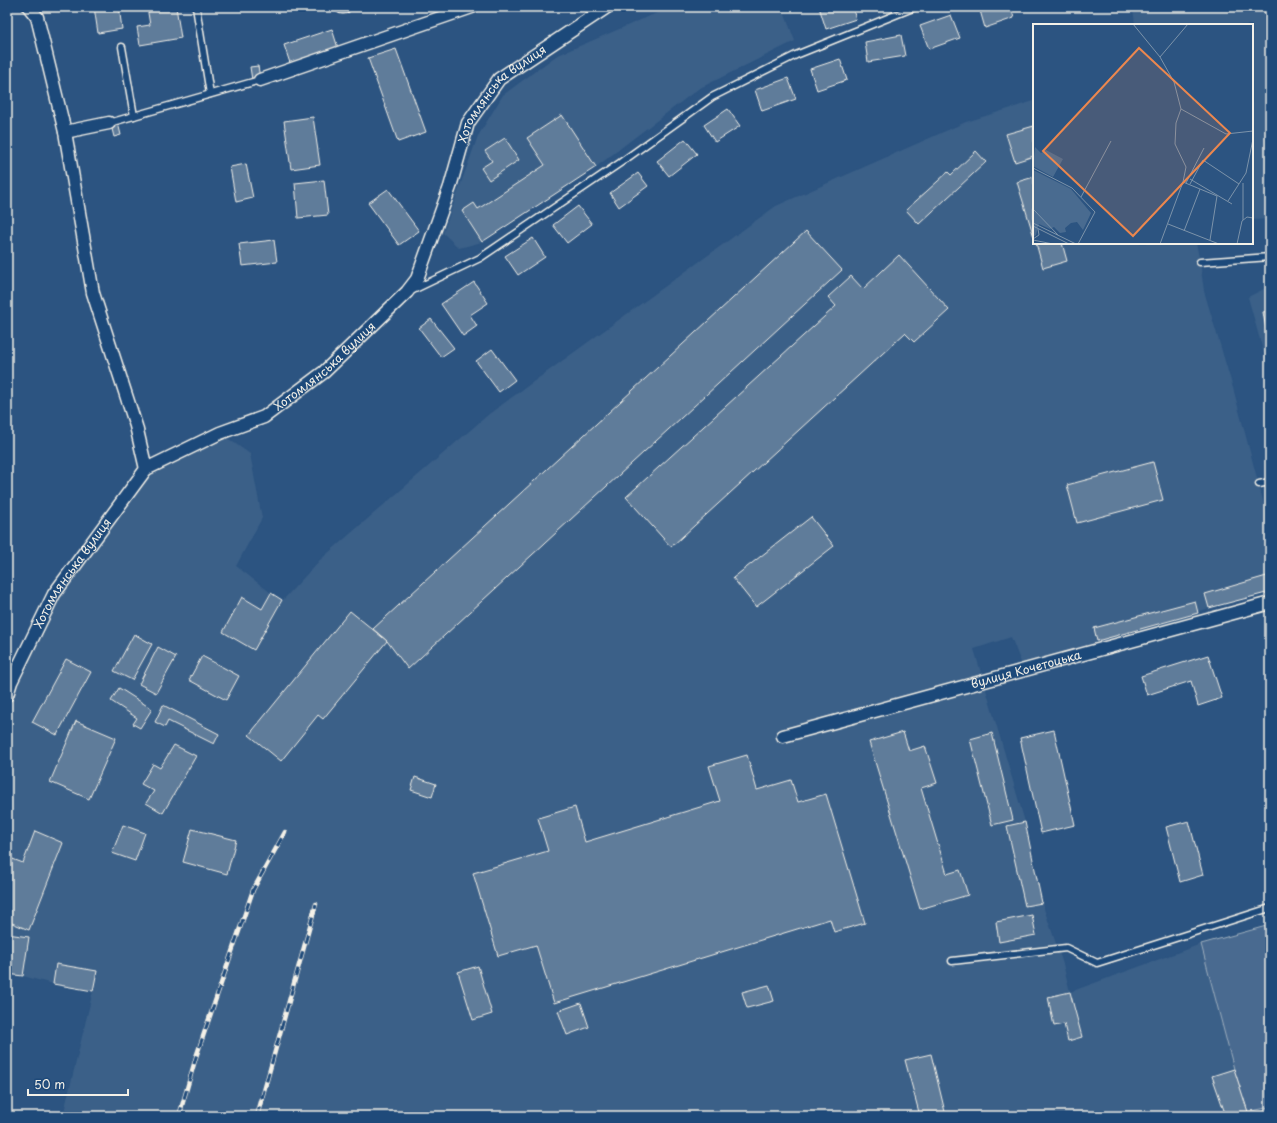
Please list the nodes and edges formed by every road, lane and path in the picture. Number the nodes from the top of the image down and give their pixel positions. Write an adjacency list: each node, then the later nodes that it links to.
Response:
1 (29, 7): 11 (street)
2 (196, 7): 8 (lane)
3 (472, 7): 7 (street)
4 (607, 7): 14 (street, Хотомлянська вулиця)
5 (915, 7): 14 (lane)
6 (122, 47): 9 (lane)
7 (260, 80): 8 (lane)
8 (210, 94): 9 (lane)
9 (134, 116): 10 (lane)
10 (109, 123): 11 (street)
11 (65, 132): 15 (street)
12 (1270, 257): 13 (lane)
13 (1200, 262)
14 (408, 292): 15 (street, Хотомлянська вулиця)
15 (146, 469): 19 (street, Хотомлянська вулиця)
16 (1270, 482): 17 (lane)
17 (1259, 484)
18 (1270, 603): 20 (street, вулиця Кочетоцька)
19 (7, 695)
20 (782, 736)
21 (1270, 908): 22 (lane)
22 (952, 961)

